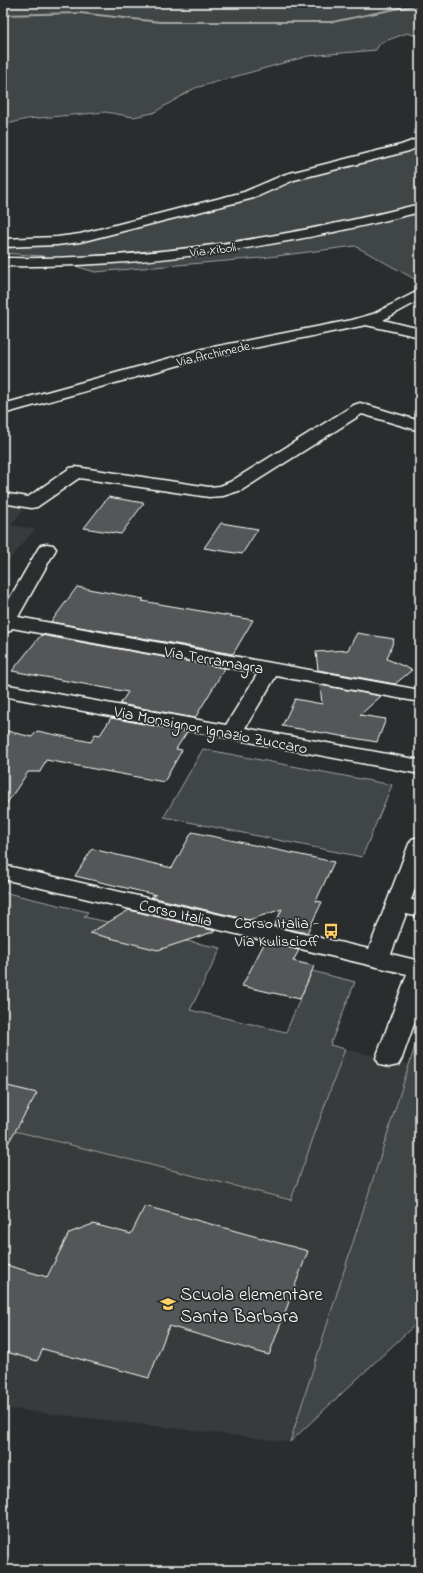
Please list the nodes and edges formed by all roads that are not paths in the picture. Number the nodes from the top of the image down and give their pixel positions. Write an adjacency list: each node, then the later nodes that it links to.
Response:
1 (420, 142): 3 (street)
2 (420, 208): 6 (street, Via Xiboli)
3 (3, 243)
4 (3, 253): 6 (street)
5 (3, 262): 6 (street, Via Xiboli)
6 (59, 262)
7 (420, 294): 8 (street, Via Archimede)
8 (367, 320): 9 (street); 10 (street, Via Archimede)
9 (420, 333)
10 (3, 409)
11 (420, 426): 12 (street)
12 (3, 498)
13 (47, 549): 14 (street)
14 (5, 624): 15 (street, Via Terramagra)
15 (270, 669): 17 (street, Via Terramagra); 18 (street)
16 (3, 690): 18 (street, Via Monsignor Ignazio Zuccaro)
17 (420, 696)
18 (232, 732): 19 (street, Via Monsignor Ignazio Zuccaro)
19 (420, 767)
20 (420, 846): 22 (street)
21 (3, 872): 23 (street, Corso Italia)
22 (409, 907): 23 (street)
23 (377, 959): 24 (street, Corso Italia)
24 (420, 969)
25 (420, 972): 26 (street)
26 (389, 1058)

